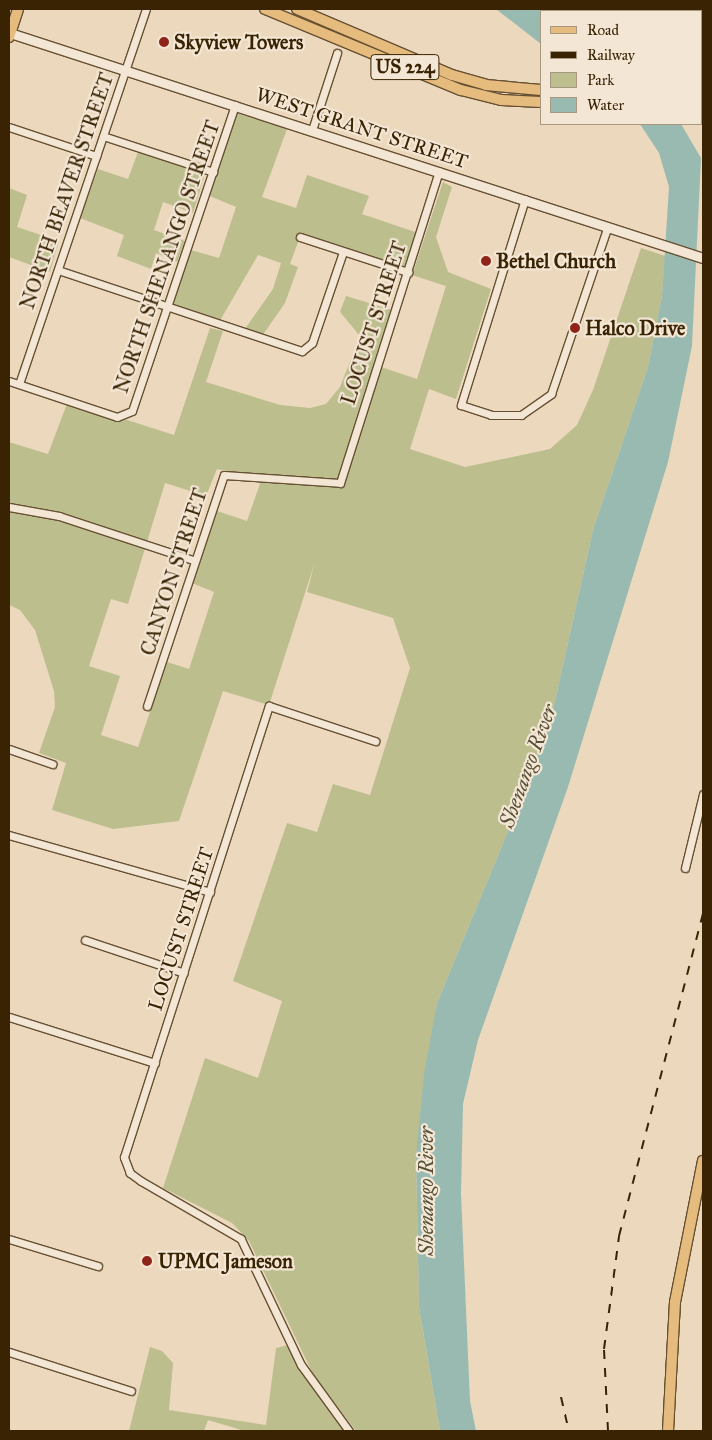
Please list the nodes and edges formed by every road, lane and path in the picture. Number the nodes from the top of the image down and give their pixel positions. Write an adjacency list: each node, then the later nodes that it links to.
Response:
1 (18, 9): 5 (main road)
2 (146, 9): 7 (street, NORTH BEAVER STREET)
3 (297, 9): 8 (main road, US 224)
4 (272, 10): 9 (main road, US 224)
5 (9, 34): 7 (street, WEST GRANT STREET)
6 (337, 53): 12 (street)
7 (126, 70): 10 (street, WEST GRANT STREET); 13 (street, NORTH BEAVER STREET)
8 (540, 90)
9 (540, 102)
10 (235, 106): 12 (street, WEST GRANT STREET); 16 (street, NORTH SHENANGO STREET)
11 (9, 127): 14 (street)
12 (312, 130): 15 (street, WEST GRANT STREET)
13 (103, 136): 14 (street, NORTH BEAVER STREET); 16 (street)
14 (96, 156): 22 (street, NORTH BEAVER STREET)
15 (439, 171): 17 (street, WEST GRANT STREET); 23 (street, LOCUST STREET)
16 (213, 172): 24 (street, NORTH SHENANGO STREET)
17 (525, 200): 18 (street, WEST GRANT STREET); 18 (street)
18 (608, 226): 21 (street, WEST GRANT STREET)
19 (300, 237): 20 (street)
20 (343, 252): 23 (street); 24 (street)
21 (703, 258)
22 (58, 270): 24 (street); 26 (street, NORTH BEAVER STREET)
23 (408, 272): 27 (street, LOCUST STREET)
24 (167, 306): 26 (street, NORTH SHENANGO STREET)
25 (9, 381): 26 (street)
26 (19, 384)
27 (340, 483): 29 (street, CANYON STREET)
28 (9, 507): 29 (street)
29 (193, 560): 30 (street, CANYON STREET)
30 (147, 706)
31 (375, 741): 37 (street, LOCUST STREET)
32 (9, 749): 33 (street)
33 (52, 764)
34 (703, 794): 36 (street)
35 (9, 835): 37 (street)
36 (685, 868)
37 (210, 892): 39 (street, LOCUST STREET)
38 (85, 940): 39 (street)
39 (184, 972): 41 (street, LOCUST STREET)
40 (9, 1017): 41 (street)
41 (154, 1063): 48 (street, LOCUST STREET)
42 (703, 1161): 43 (main road)
43 (701, 1179): 49 (main road)
44 (9, 1239): 45 (street)
45 (98, 1266)
46 (9, 1352): 47 (street)
47 (131, 1390)
48 (349, 1431)
49 (668, 1431)

